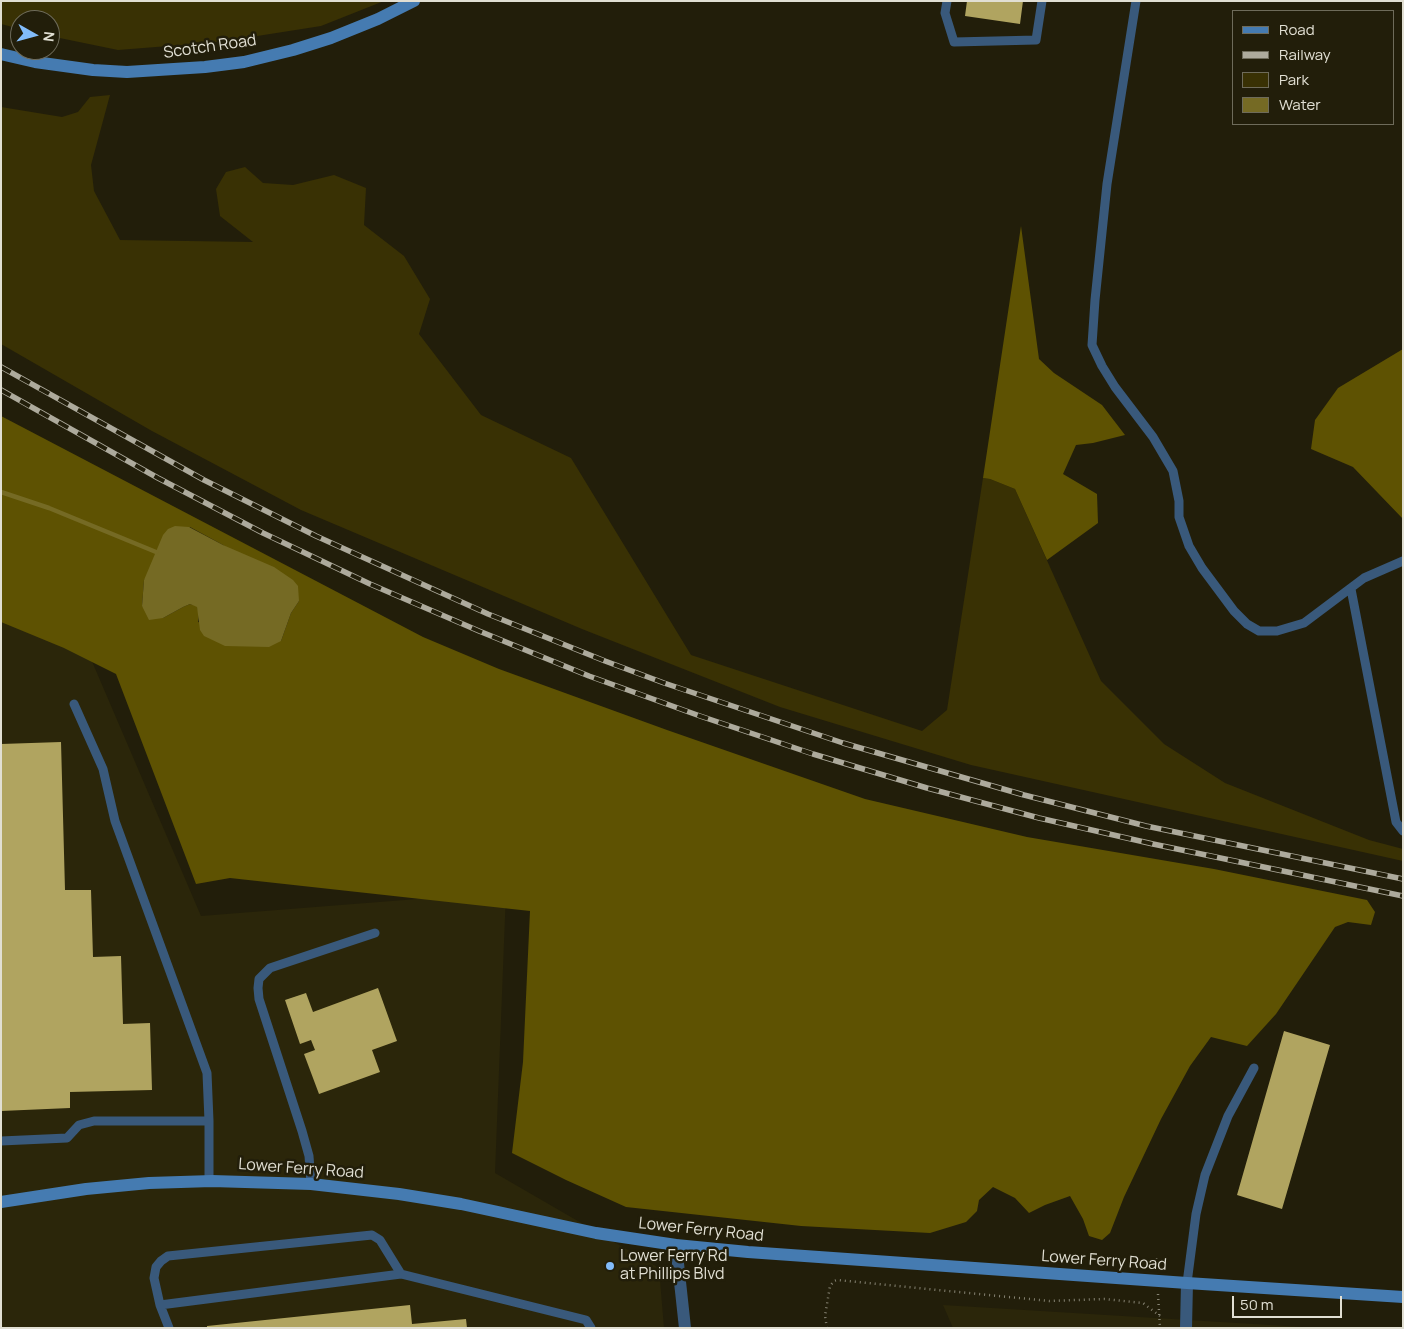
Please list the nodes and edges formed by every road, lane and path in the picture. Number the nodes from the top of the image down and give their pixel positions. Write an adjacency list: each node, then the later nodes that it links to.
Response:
1 (414, 1): 5 (street, Scotch Road)
2 (947, 1): 3 (lane)
3 (1042, 1)
4 (1136, 1): 7 (lane)
5 (1, 54)
6 (1403, 561): 7 (lane)
7 (1351, 589): 9 (lane)
8 (74, 704): 12 (lane)
9 (1403, 831)
10 (375, 933): 15 (lane)
11 (1254, 1068): 19 (lane)
12 (209, 1120): 13 (lane); 14 (lane)
13 (1, 1141)
14 (209, 1181): 15 (street, Lower Ferry Road); 16 (street, Lower Ferry Road)
15 (311, 1184): 17 (street, Lower Ferry Road)
16 (1, 1202)
17 (676, 1245): 19 (street, Lower Ferry Road); 25 (street)
18 (401, 1274): 21 (lane); 21 (lane); 24 (lane)
19 (1187, 1284): 20 (street, Lower Ferry Road); 27 (street)
20 (1403, 1296)
21 (160, 1305): 23 (lane)
22 (1160, 1316): 26 (path)
23 (169, 1328)
24 (591, 1328)
25 (685, 1328)
26 (827, 1328)
27 (1186, 1328)

